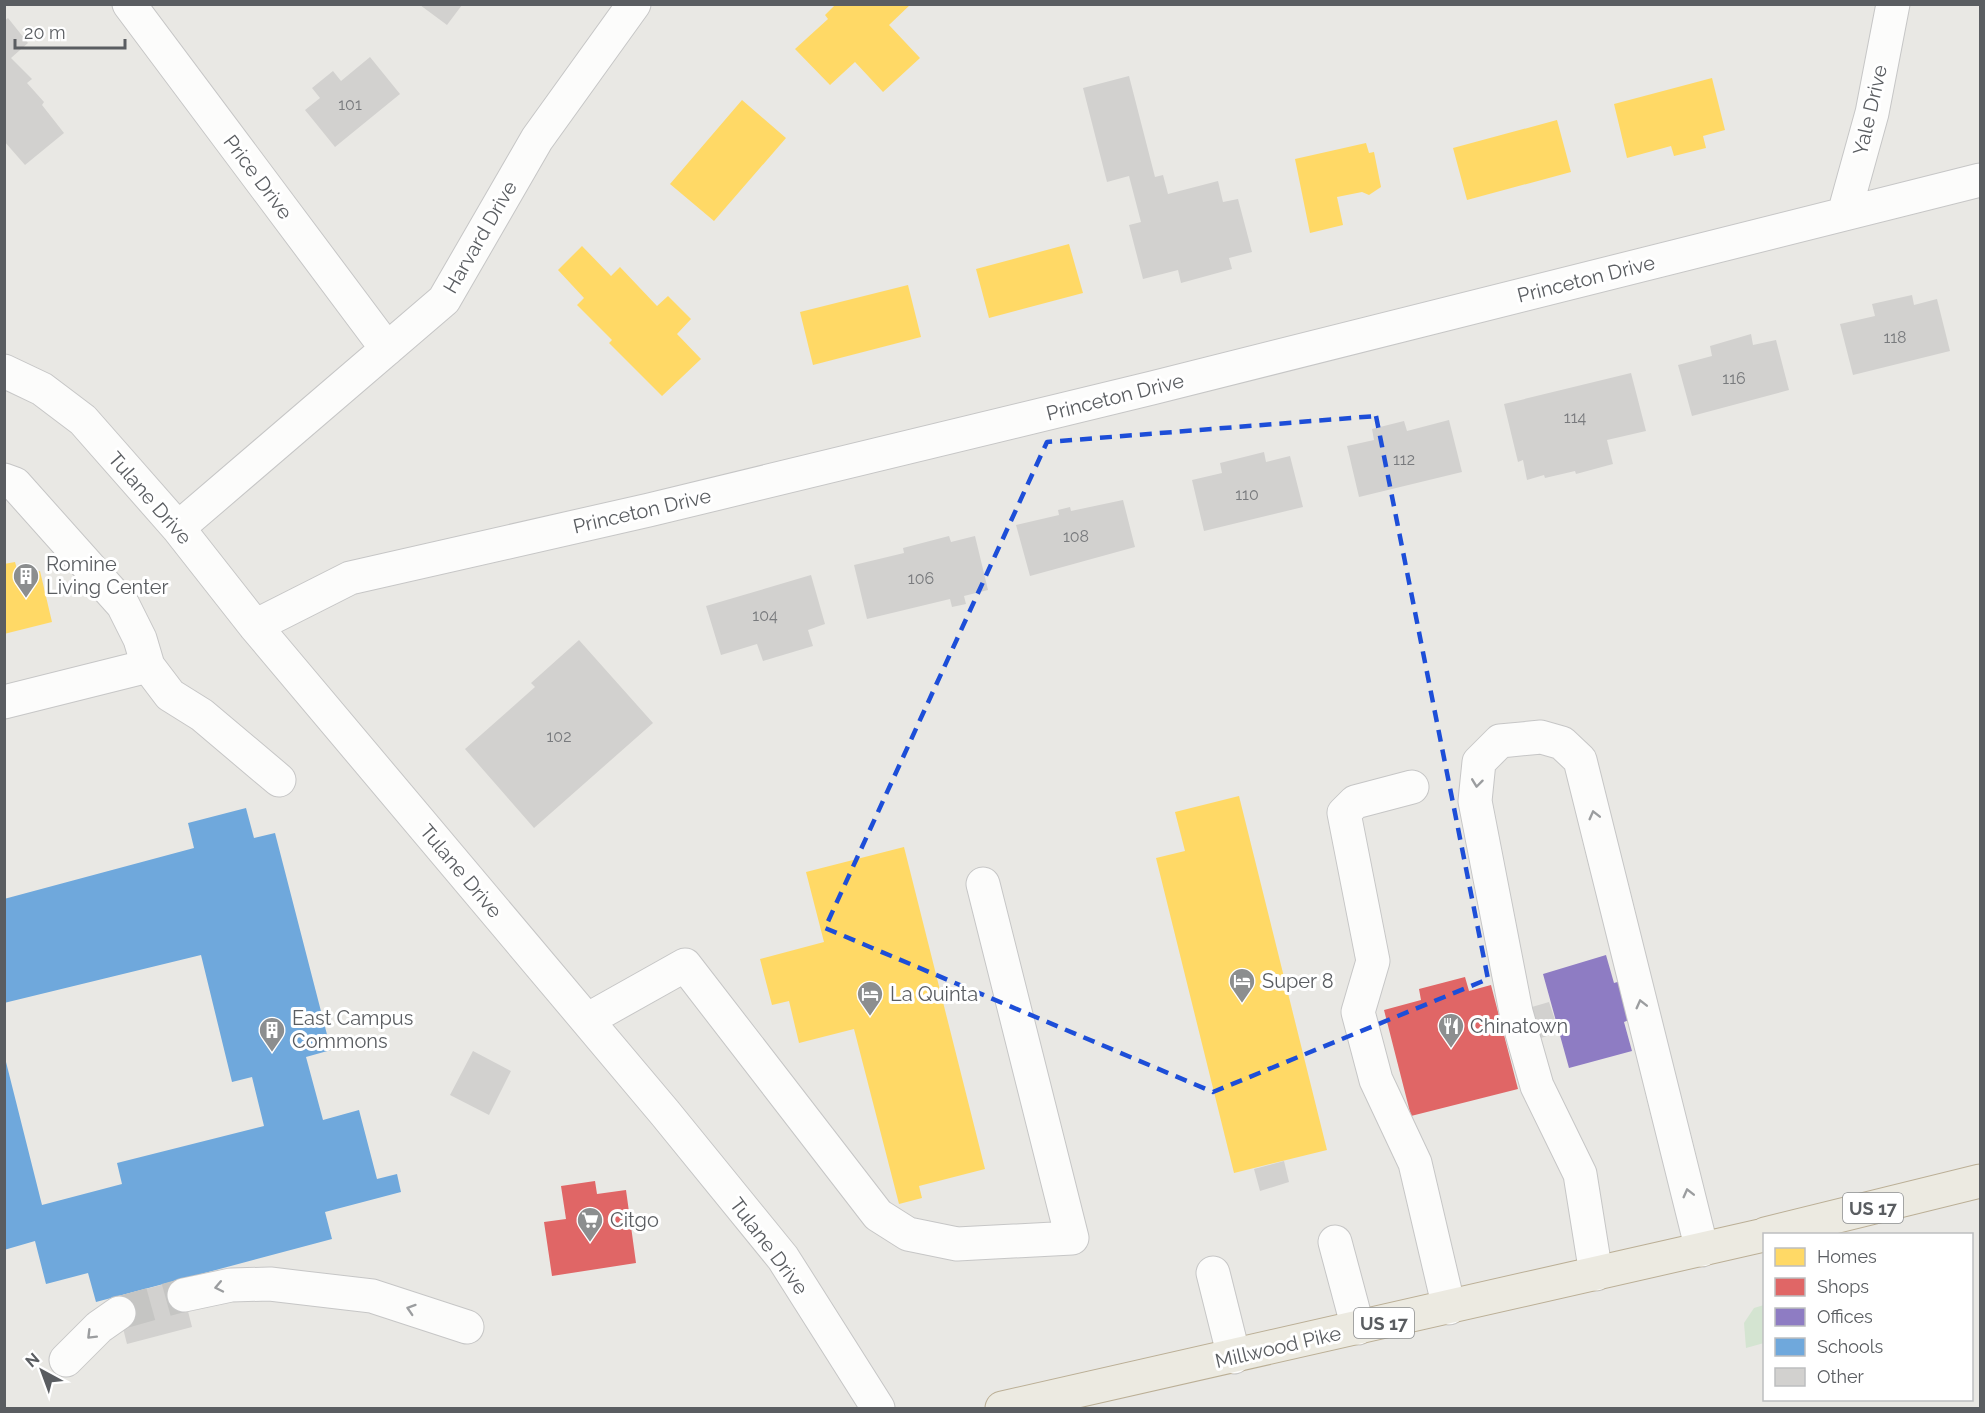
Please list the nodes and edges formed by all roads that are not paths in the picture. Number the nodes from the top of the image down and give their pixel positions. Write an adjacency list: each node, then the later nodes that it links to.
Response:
1 (129, 4): 6 (street, Price Drive)
2 (634, 4): 6 (street, Harvard Drive)
3 (1893, 4): 5 (street, Yale Drive)
4 (1980, 180): 5 (street, Princeton Drive)
5 (1844, 214): 10 (street, Princeton Drive)
6 (387, 349): 9 (street, Harvard Drive)
7 (4, 371): 9 (street, Tulane Drive)
8 (4, 480): 11 (street)
9 (177, 528): 10 (street, Tulane Drive)
10 (255, 626): 16 (street, Tulane Drive)
11 (148, 666): 12 (street); 13 (street)
12 (4, 702)
13 (279, 780)
14 (1412, 787): 25 (street)
15 (983, 884): 16 (street)
16 (587, 1020): 31 (street, Tulane Drive)
17 (1980, 1181): 18 (highway, Millwood Pike / US 17)
18 (1773, 1233)
19 (1763, 1235): 21 (highway, Millwood Pike / US 17)
20 (1335, 1242): 28 (street)
21 (1702, 1250): 23 (highway, Millwood Pike / US 17); 23 (street, one-way to 23)
22 (1213, 1273): 29 (street)
23 (1596, 1274): 25 (highway, Millwood Pike / US 17)
24 (184, 1295): 27 (street, one-way to 24)
25 (1449, 1308): 28 (highway, Millwood Pike / US 17)
26 (119, 1313): 30 (street, one-way to 30)
27 (466, 1327)
28 (1358, 1328): 29 (highway, Millwood Pike / US 17)
29 (1233, 1357): 32 (highway, Millwood Pike / US 17)
30 (66, 1360)
31 (878, 1408)
32 (1002, 1408)

